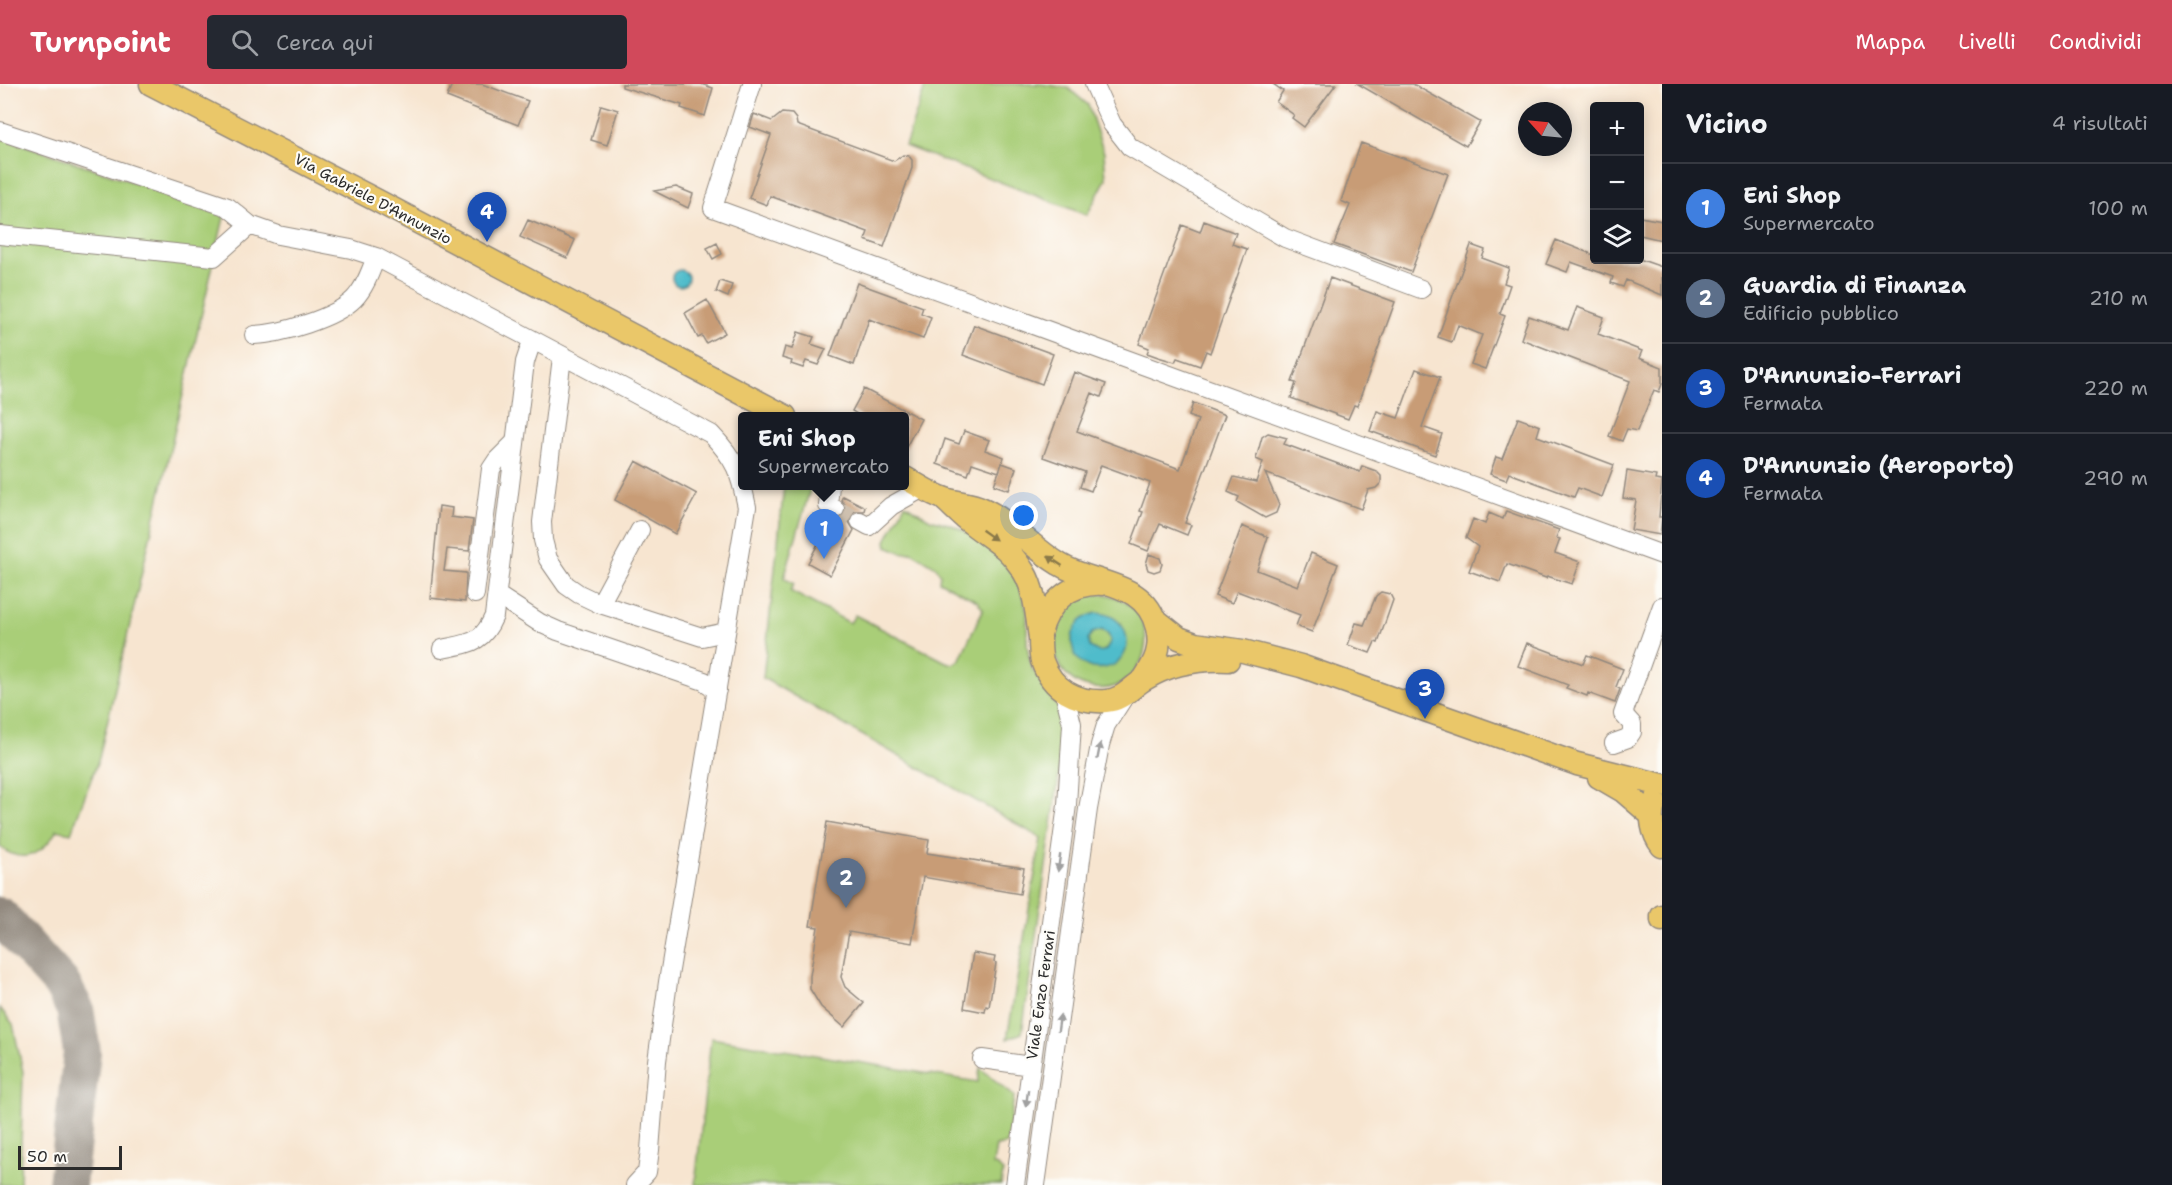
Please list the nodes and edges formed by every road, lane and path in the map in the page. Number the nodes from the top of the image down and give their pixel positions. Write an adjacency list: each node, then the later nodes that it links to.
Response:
1 (152, 84): 12 (main road, Via Gabriele D'Annunzio)
2 (752, 84): 23 (street)
3 (1094, 84): 8 (street)
4 (0, 131): 5 (street)
5 (250, 225): 6 (street); 7 (street)
6 (0, 235)
7 (376, 257): 9 (street); 10 (street)
8 (1421, 289)
9 (254, 335)
10 (532, 341): 11 (street); 13 (street)
11 (562, 357): 14 (street); 27 (street)
12 (776, 412)
13 (514, 443): 25 (street); 26 (street)
14 (738, 470)
15 (914, 483): 19 (main road)
16 (744, 490): 30 (street)
17 (830, 490): 20 (street)
18 (907, 490): 21 (street)
19 (944, 499): 24 (main road, one-way to 19); 31 (main road, one-way to 31)
20 (835, 509)
21 (860, 521)
22 (640, 530): 27 (street)
23 (1662, 555)
24 (1108, 584): 29 (main road); 31 (main road)
25 (475, 594)
26 (496, 595): 32 (street); 35 (street)
27 (600, 604): 30 (street)
28 (1662, 606): 38 (street)
29 (1155, 619): 33 (main road); 34 (main road)
30 (726, 632): 35 (street)
31 (1040, 636): 36 (main road)
32 (442, 649)
33 (1280, 661): 34 (main road); 39 (main road)
34 (1144, 679): 37 (main road)
35 (717, 690): 46 (street)
36 (1064, 692): 37 (main road); 45 (street, Viale Enzo Ferrari, one-way to 45)
37 (1126, 694): 48 (street, Viale Enzo Ferrari, one-way to 37)
38 (1614, 743)
39 (1577, 764): 40 (main road); 42 (main road)
40 (1662, 785)
41 (1662, 789): 42 (main road)
42 (1651, 815): 43 (main road)
43 (1662, 846)
44 (982, 1059): 45 (street)
45 (1031, 1066): 47 (street, Viale Enzo Ferrari, one-way to 47)
46 (635, 1185)
47 (1015, 1185)
48 (1036, 1185)

